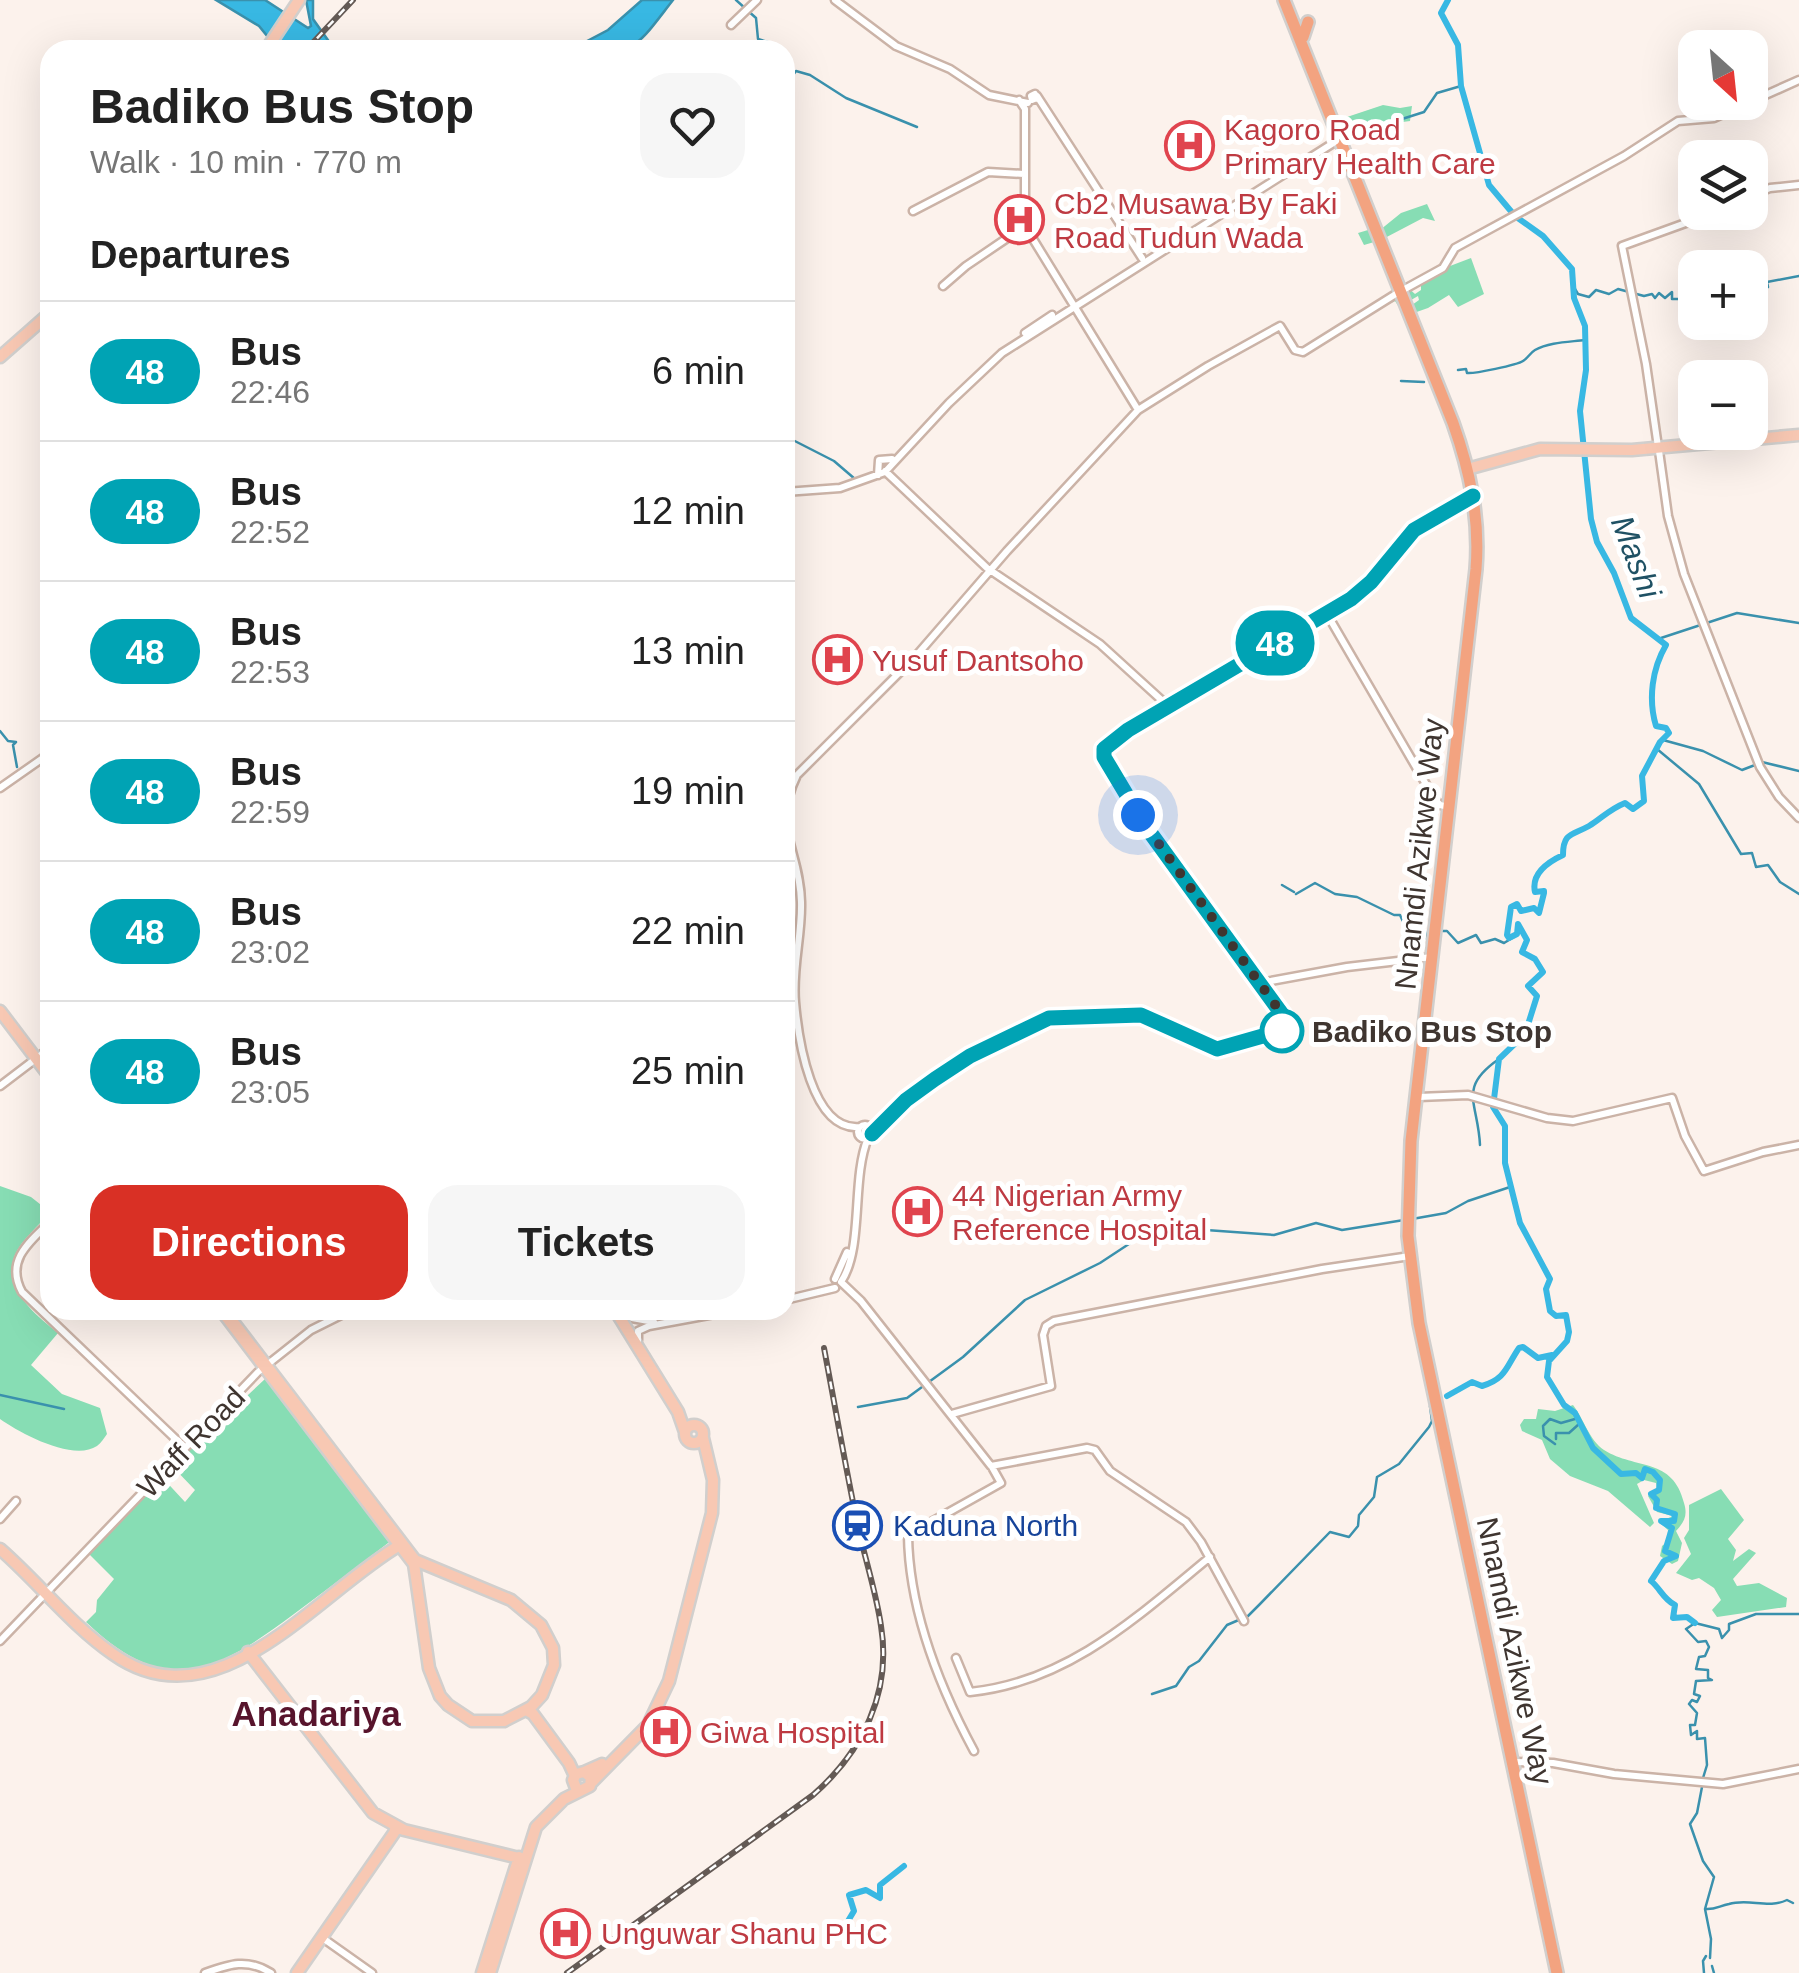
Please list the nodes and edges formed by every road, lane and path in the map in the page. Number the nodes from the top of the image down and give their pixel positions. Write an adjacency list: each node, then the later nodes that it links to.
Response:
1 (301, 0): 8 (main road)
2 (757, 0): 6 (street)
3 (834, 0): 10 (street)
4 (1286, 0): 7 (highway, Nnamdi Azikwe Way); 11 (highway, Nnamdi Azikwe Way)
5 (1308, 22): 7 (highway)
6 (730, 26)
7 (1302, 37): 11 (highway, Nnamdi Azikwe Way)
8 (274, 40)
9 (1799, 80): 20 (street)
10 (1028, 101): 12 (street); 18 (street)
11 (1340, 137): 18 (street); 20 (highway, Nnamdi Azikwe Way)
12 (1024, 174): 15 (street); 16 (street)
13 (1799, 185): 14 (street)
14 (1768, 189)
15 (912, 211)
16 (1025, 226): 19 (street); 21 (street)
17 (1678, 226): 26 (street)
18 (1143, 259): 21 (street)
19 (943, 286)
20 (1402, 291): 24 (street); 28 (highway, Nnamdi Azikwe Way); 30 (highway, Nnamdi Azikwe Way)
21 (1073, 304): 24 (street); 27 (street)
22 (40, 324): 23 (main road)
23 (0, 359)
24 (1138, 410): 31 (street)
25 (1799, 437): 26 (main road)
26 (1658, 450): 28 (main road); 40 (street)
27 (887, 470): 29 (street); 31 (street)
28 (1472, 470): 32 (highway, Nnamdi Azikwe Way)
29 (795, 491)
30 (1473, 496): 32 (highway, Nnamdi Azikwe Way); 33 (street)
31 (991, 568): 34 (street); 36 (street); 37 (street)
32 (1475, 595): 39 (highway, Nnamdi Azikwe Way); 44 (highway, Nnamdi Azikwe Way)
33 (1327, 614): 34 (street); 39 (street)
34 (1168, 706): 45 (street)
35 (40, 760): 38 (street)
36 (795, 774)
37 (795, 778)
38 (0, 788)
39 (1449, 807): 44 (highway, Nnamdi Azikwe Way)
40 (1799, 818)
41 (795, 868): 47 (street)
42 (795, 886): 43 (street)
43 (795, 950)
44 (1434, 958): 45 (street); 54 (highway, Nnamdi Azikwe Way); 58 (highway, Nnamdi Azikwe Way)
45 (1260, 983): 55 (street)
46 (795, 1001): 55 (street)
47 (795, 1001)
48 (0, 1013): 51 (main road)
49 (795, 1015): 55 (street)
50 (40, 1058): 51 (street)
51 (36, 1061): 52 (main road); 53 (street)
52 (40, 1066)
53 (0, 1088)
54 (1419, 1097): 56 (street); 58 (highway, Nnamdi Azikwe Way)
55 (865, 1133): 59 (street)
56 (1799, 1145)
57 (40, 1237): 61 (street)
58 (1412, 1256): 71 (street); 88 (highway, Nnamdi Azikwe Way)
59 (837, 1284): 60 (street); 71 (street)
60 (795, 1295)
61 (40, 1307)
62 (53, 1320): 73 (street)
63 (230, 1320): 70 (main road)
64 (323, 1320): 70 (street, Waff Road)
65 (331, 1320): 70 (street, Waff Road)
66 (624, 1320): 72 (main road)
67 (625, 1320): 69 (main road)
68 (680, 1320): 69 (street)
69 (638, 1340): 72 (main road)
70 (264, 1365): 73 (street, Waff Road); 77 (main road); 80 (main road)
71 (952, 1414): 74 (street)
72 (693, 1437): 90 (main road); 91 (main road)
73 (183, 1444): 81 (street, Waff Road)
74 (991, 1466): 79 (street); 87 (street)
75 (16, 1501): 76 (street)
76 (0, 1519)
77 (398, 1543): 80 (main road); 84 (main road)
78 (0, 1546): 81 (main road)
79 (1210, 1558): 82 (street); 85 (street)
80 (419, 1565): 86 (main road); 86 (main road)
81 (46, 1590): 83 (street, Waff Road); 84 (main road)
82 (1244, 1619)
83 (0, 1638)
84 (252, 1654): 93 (main road); 94 (main road)
85 (956, 1658)
86 (530, 1710): 90 (main road)
87 (974, 1751)
88 (1514, 1762): 89 (street); 103 (highway, Nnamdi Azikwe Way)
89 (1799, 1769)
90 (578, 1775): 91 (main road); 92 (main road); 94 (main road)
91 (592, 1782): 92 (main road)
92 (581, 1790): 102 (main road)
93 (400, 1828): 94 (main road); 95 (main road)
94 (520, 1855): 101 (main road)
95 (373, 1867): 96 (main road); 99 (main road)
96 (324, 1939): 99 (main road); 100 (street)
97 (205, 1973): 98 (street)
98 (271, 1973)
99 (299, 1973)
100 (372, 1973)
101 (482, 1973)
102 (490, 1973)
103 (1559, 1973)

